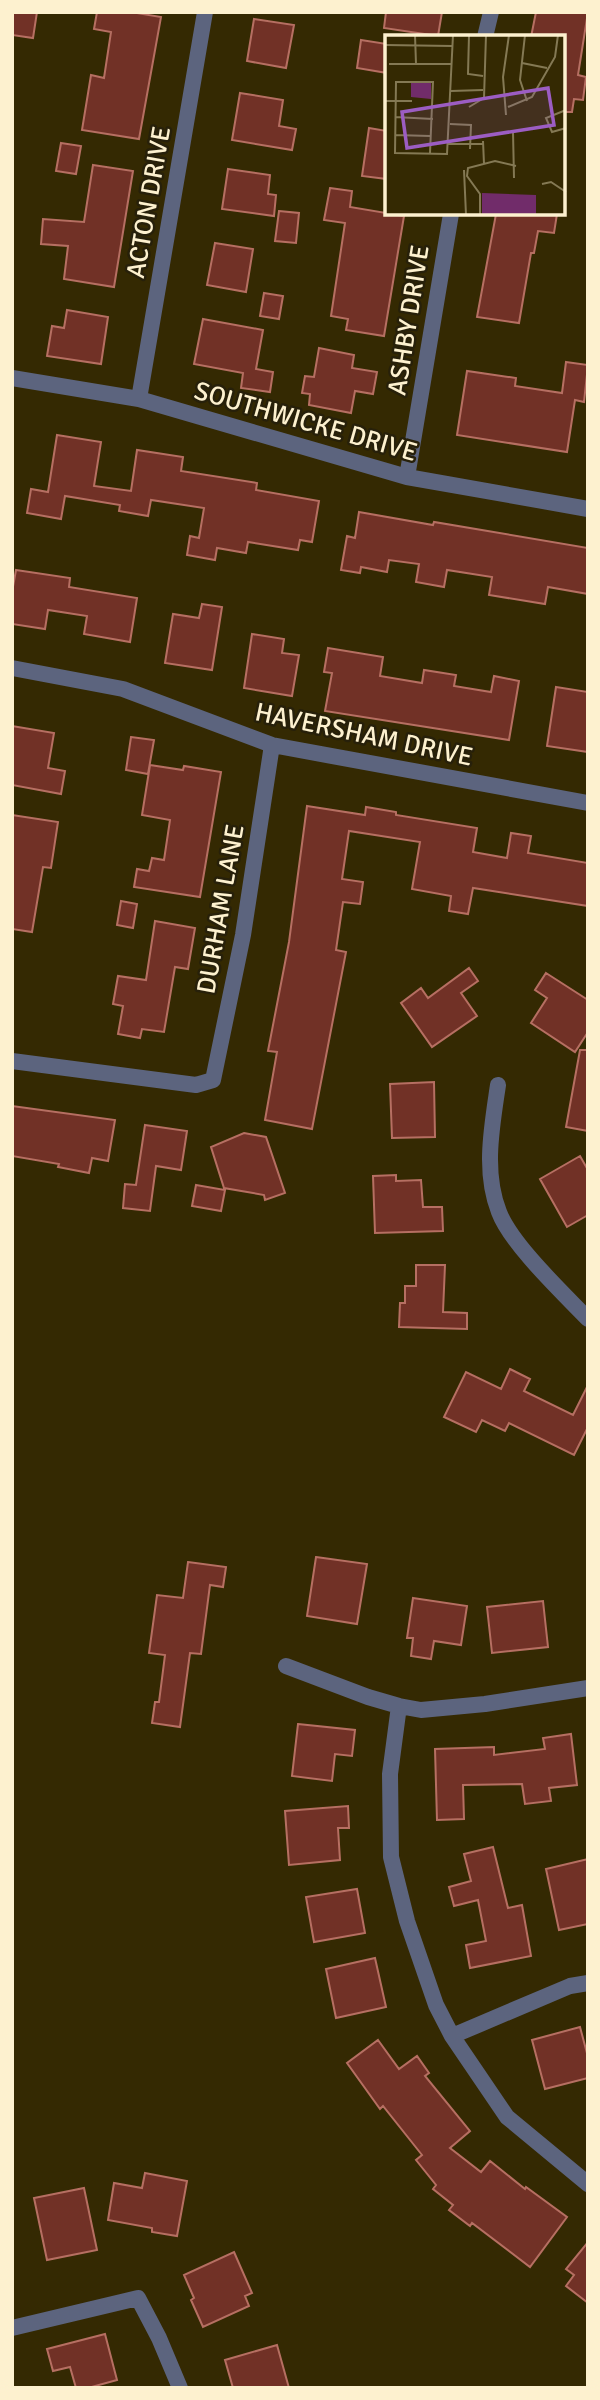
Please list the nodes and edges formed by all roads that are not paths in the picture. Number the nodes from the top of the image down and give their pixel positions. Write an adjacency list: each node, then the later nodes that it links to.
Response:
1 (205, 12): 6 (street, ACTON DRIVE)
2 (491, 12): 3 (street)
3 (485, 35)
4 (451, 215): 7 (street, ASHBY DRIVE)
5 (12, 379): 6 (street, SOUTHWICKE DRIVE)
6 (139, 400): 7 (street, SOUTHWICKE DRIVE)
7 (407, 477): 8 (street, SOUTHWICKE DRIVE)
8 (588, 509)
9 (12, 668): 10 (street, HAVERSHAM DRIVE)
10 (272, 745): 11 (street, HAVERSHAM DRIVE); 12 (street, DURHAM LANE)
11 (588, 803)
12 (12, 1061)
13 (498, 1085): 14 (street)
14 (588, 1319)
15 (286, 1666): 17 (street)
16 (588, 1688): 17 (street)
17 (399, 1706): 19 (street)
18 (588, 1983): 19 (street)
19 (452, 2036): 20 (street)
20 (588, 2184)
21 (12, 2328): 22 (street)
22 (180, 2388)

